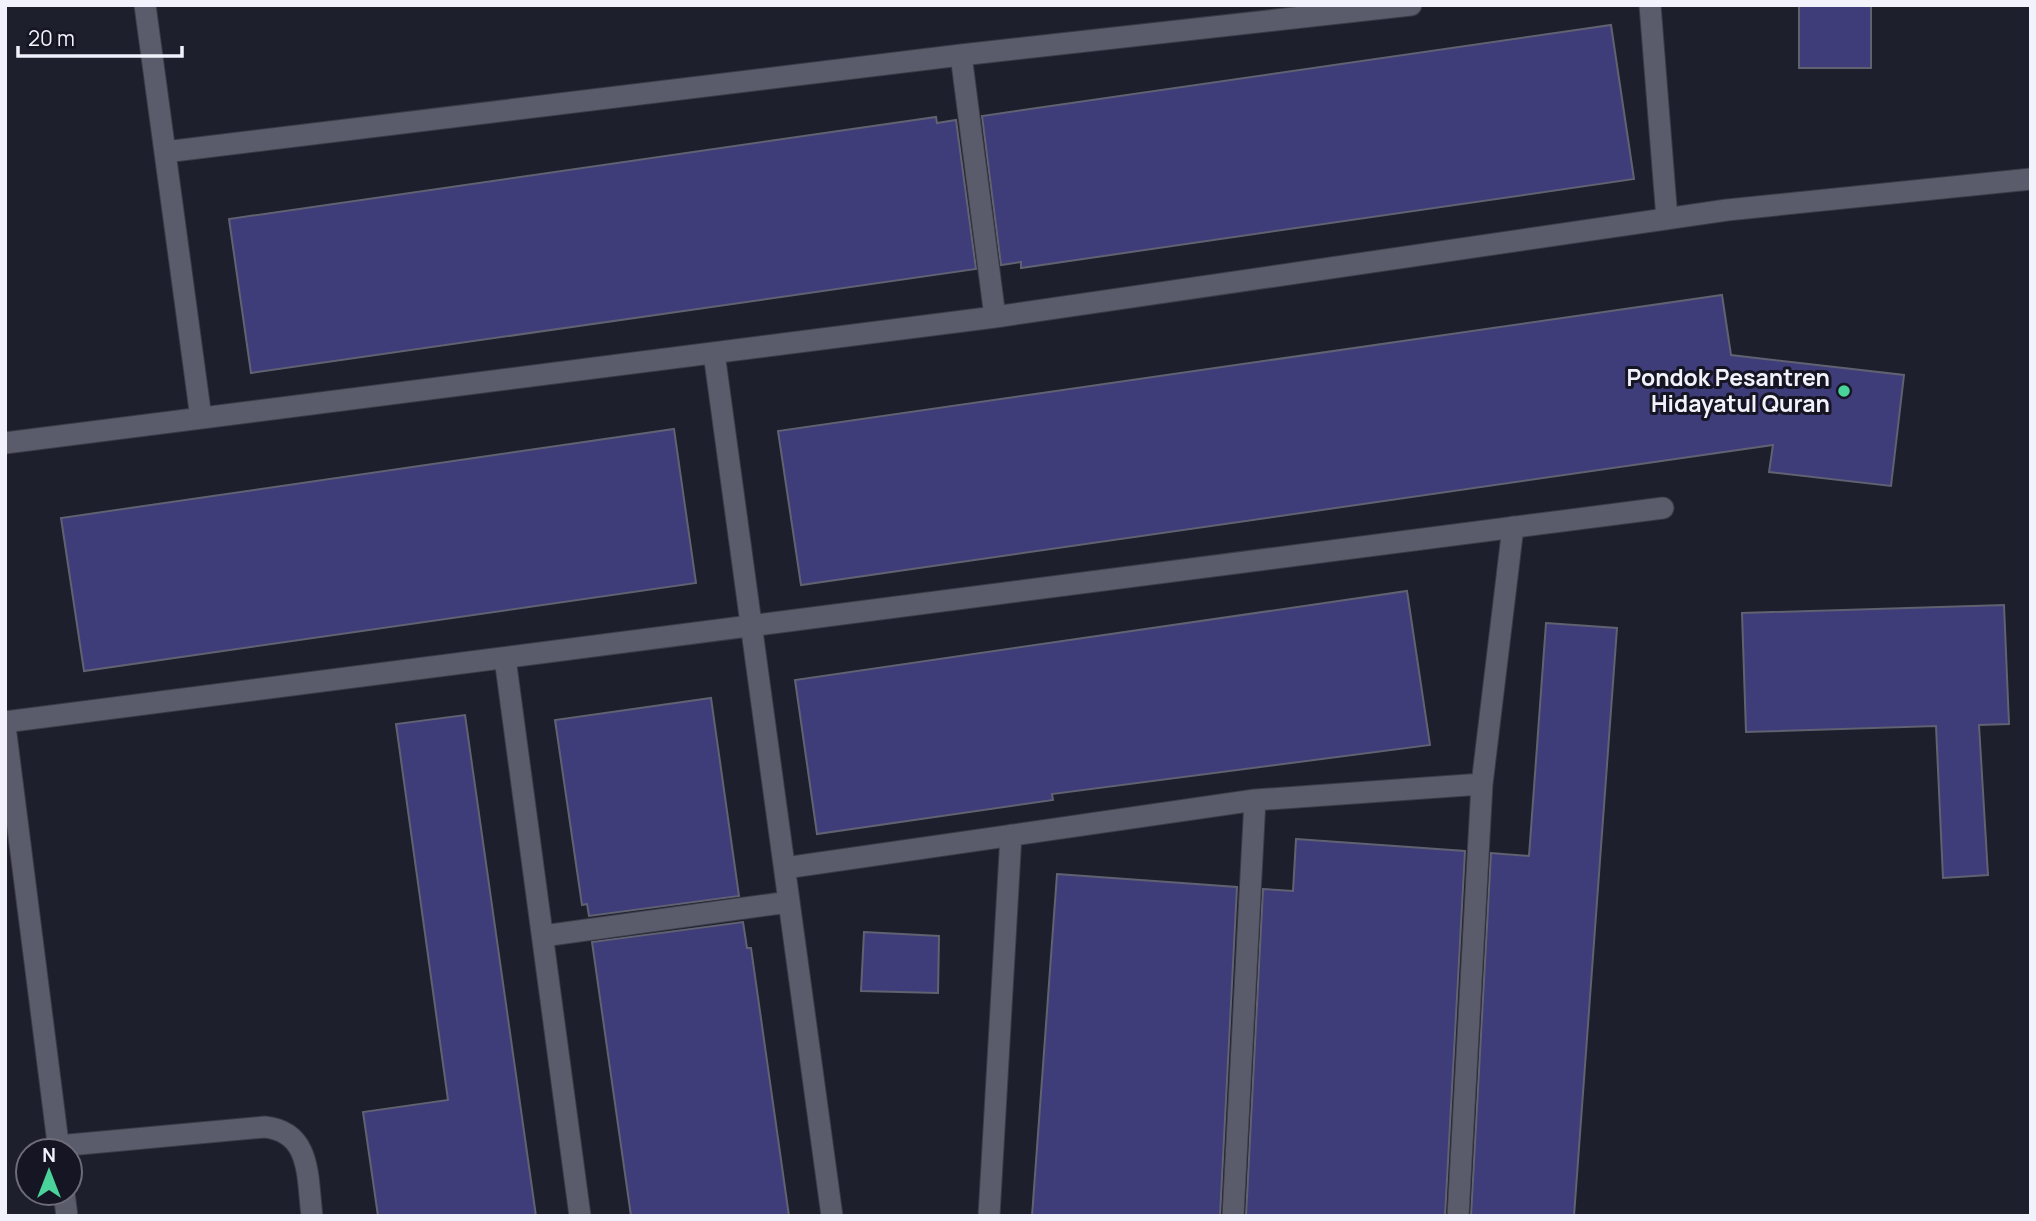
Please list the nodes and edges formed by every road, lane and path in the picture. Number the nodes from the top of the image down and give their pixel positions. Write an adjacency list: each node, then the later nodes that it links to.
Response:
1 (145, 5): 5 (street)
2 (1411, 5): 4 (street)
3 (1650, 5): 7 (street)
4 (961, 55): 5 (street); 8 (street)
5 (165, 152): 10 (street)
6 (2031, 179): 7 (street)
7 (1668, 219): 8 (street)
8 (995, 317): 9 (street)
9 (714, 353): 10 (street); 14 (street)
10 (201, 418): 11 (street)
11 (5, 443)
12 (1663, 508): 13 (street)
13 (1513, 527): 14 (street); 17 (street)
14 (752, 625): 15 (street); 20 (street)
15 (505, 658): 16 (street); 22 (street)
16 (5, 724): 23 (street)
17 (1482, 784): 18 (street); 30 (street)
18 (1255, 800): 19 (street); 29 (street)
19 (1011, 835): 20 (street); 28 (street)
20 (785, 868): 21 (street)
21 (789, 902): 22 (street); 27 (street)
22 (543, 936): 26 (street)
23 (57, 1137)
24 (84, 1146): 25 (street)
25 (312, 1216)
26 (580, 1216)
27 (832, 1216)
28 (989, 1216)
29 (1233, 1216)
30 (1458, 1216)

